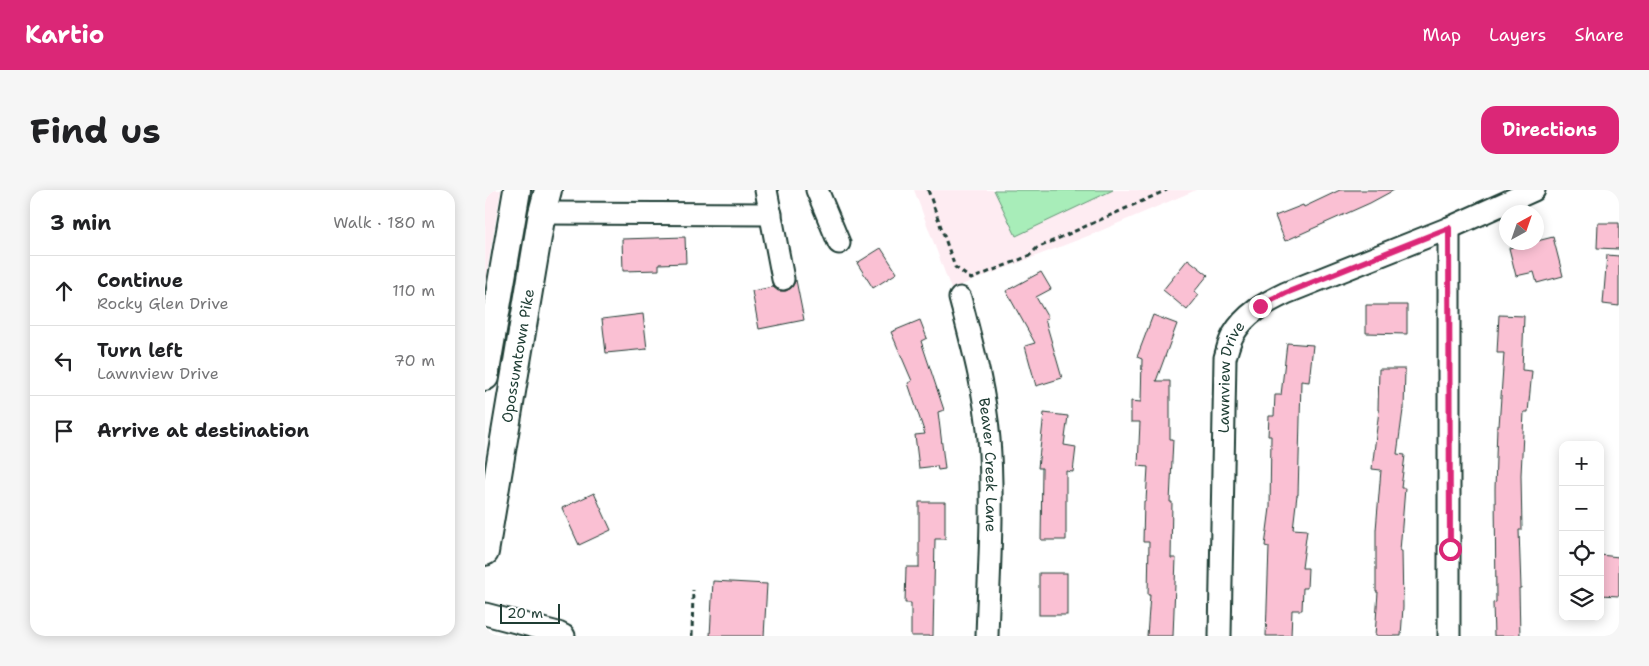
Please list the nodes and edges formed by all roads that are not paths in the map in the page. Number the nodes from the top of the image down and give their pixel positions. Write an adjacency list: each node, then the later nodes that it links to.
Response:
1 (517, 190): 11 (main road, Opossumtown Pike)
2 (766, 190): 6 (street)
3 (817, 190): 8 (street)
4 (1534, 190): 7 (street, Lawnview Drive)
5 (545, 202): 6 (street); 12 (main road, Opossumtown Pike)
6 (771, 214): 9 (street)
7 (1449, 228): 16 (street, Lawnview Drive); 17 (street)
8 (839, 243)
9 (783, 279)
10 (960, 298): 15 (street, Beaver Creek Lane)
11 (485, 377)
12 (485, 552)
13 (485, 614): 14 (street)
14 (564, 636)
15 (987, 636)
16 (1220, 636)
17 (1449, 636)

